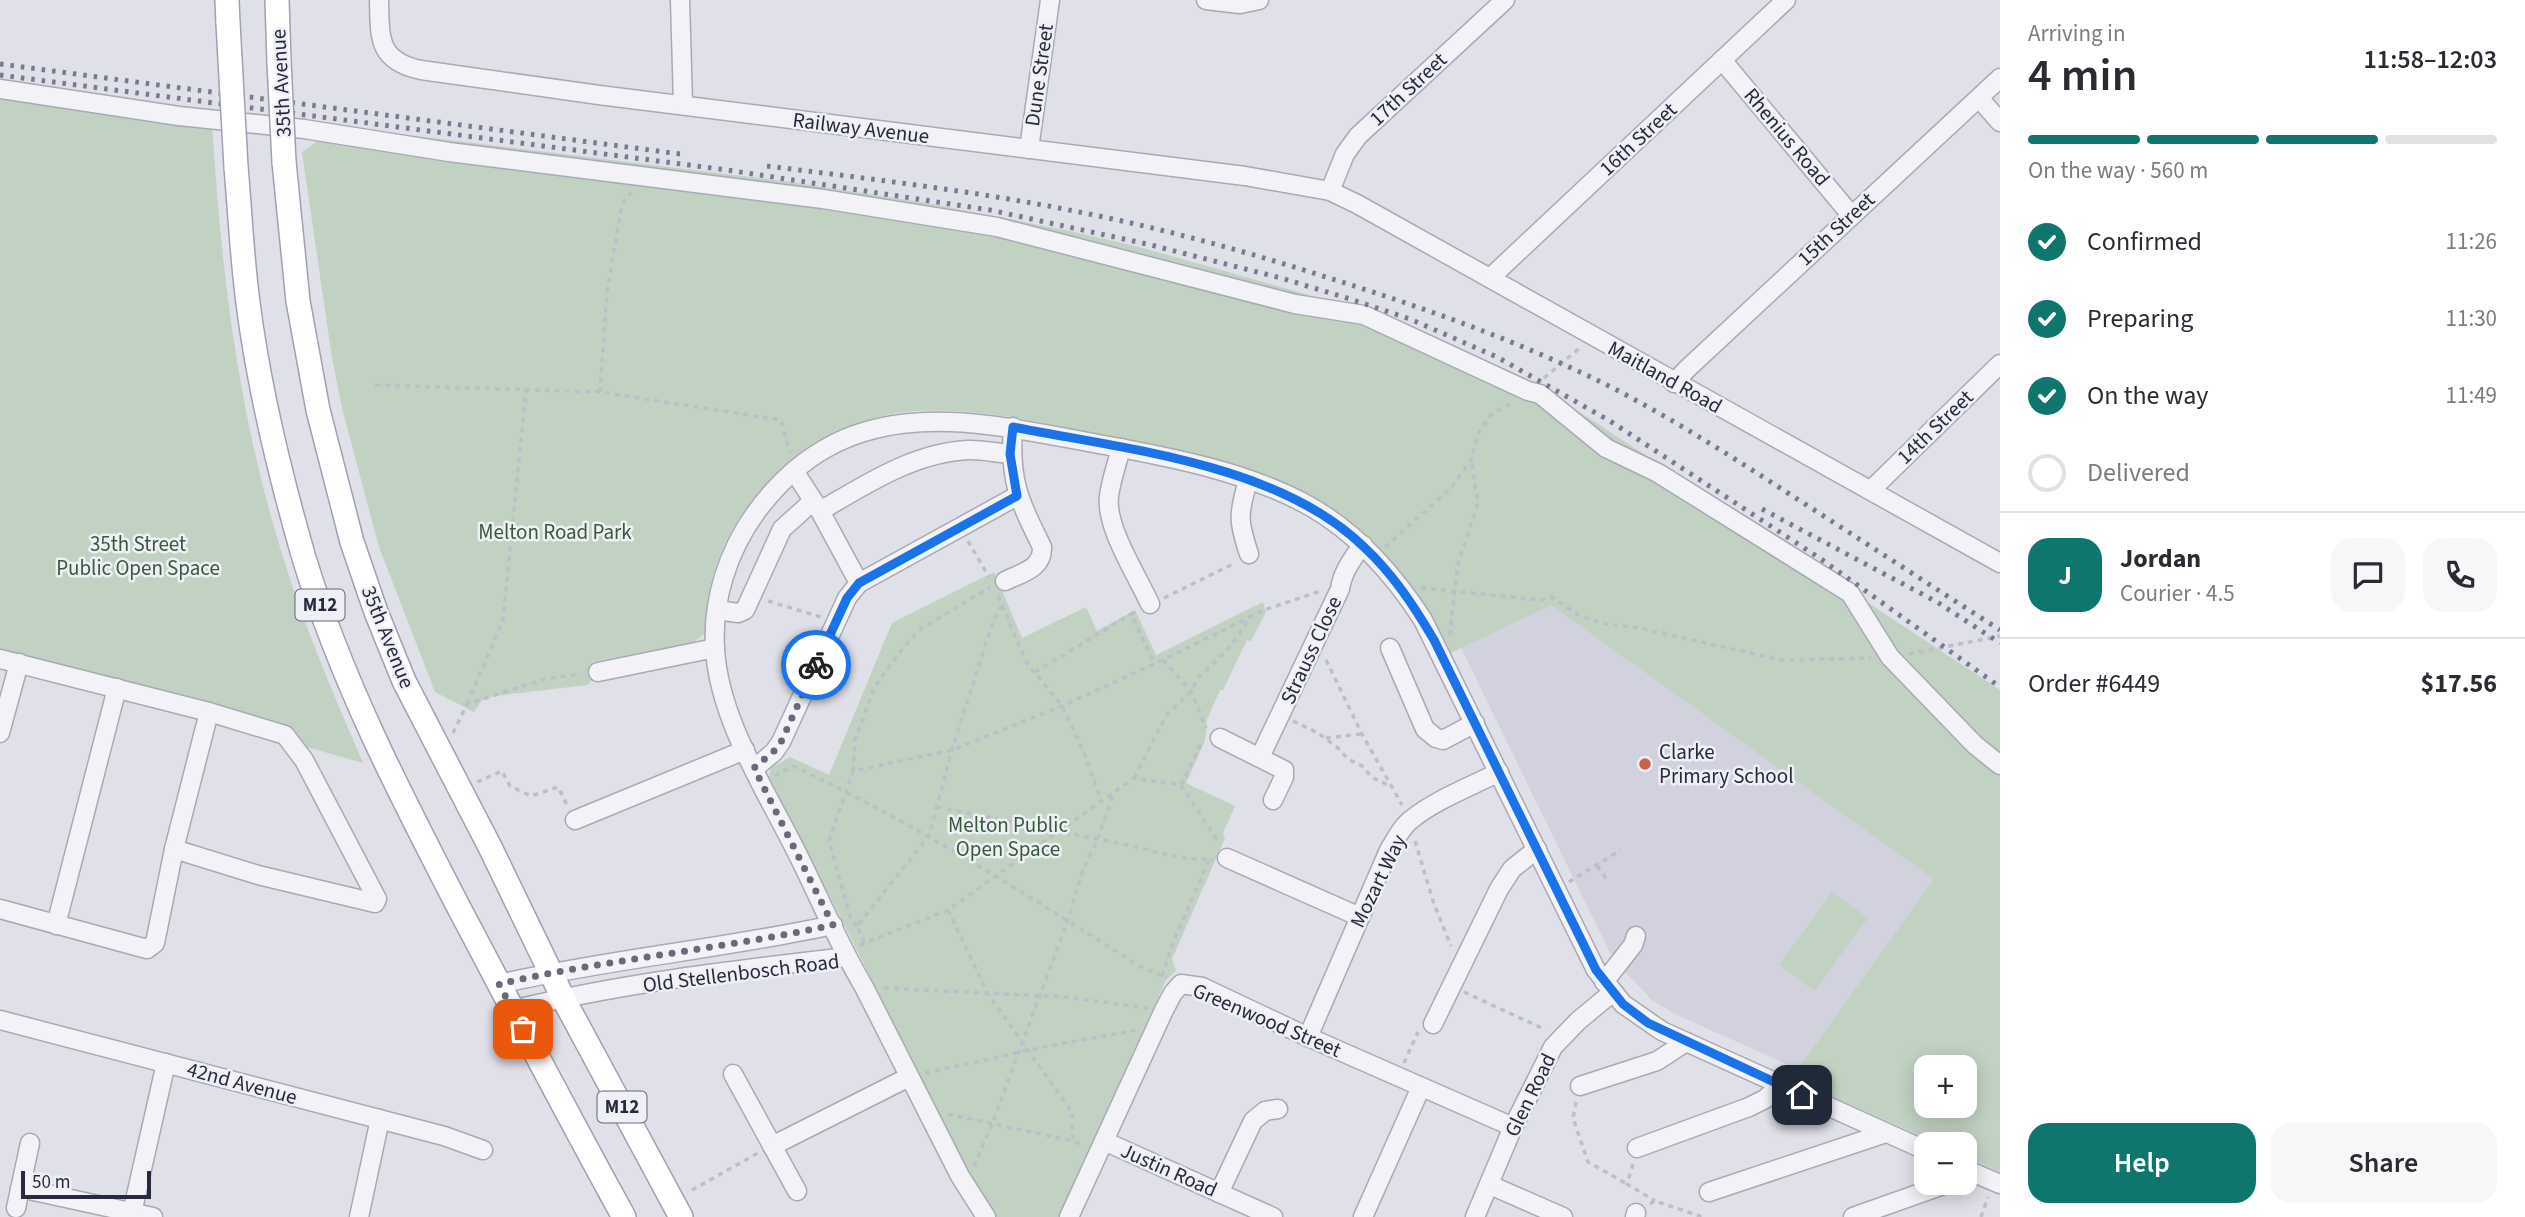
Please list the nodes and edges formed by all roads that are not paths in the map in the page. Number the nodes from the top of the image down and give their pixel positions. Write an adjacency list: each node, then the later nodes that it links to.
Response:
1 (277, 0): 63 (main road, 35th Avenue / M12, bridge)
2 (379, 0): 14 (street, Railway Avenue)
3 (680, 0): 14 (street)
4 (1050, 0): 16 (street, Dune Street)
5 (1206, 0): 6 (street)
6 (1259, 0)
7 (1504, 0): 17 (street, 17th Street)
8 (1786, 0): 10 (street, 16th Street)
9 (228, 11): 64 (main road, M12, bridge)
10 (1722, 60): 18 (street, Rhenius Road); 19 (street, 16th Street)
11 (2000, 78): 13 (street, 15th Street)
12 (0, 89): 49 (street)
13 (1979, 98): 15 (street); 18 (street, 15th Street)
14 (683, 104): 16 (street, Railway Avenue)
15 (2000, 121)
16 (1029, 149): 17 (street, Railway Avenue)
17 (1330, 191): 19 (street, Maitland Road)
18 (1851, 215): 21 (street, 15th Street)
19 (1490, 278): 21 (street, Maitland Road)
20 (2000, 364): 27 (street, 14th Street)
21 (1674, 383): 27 (street, Maitland Road)
22 (1013, 427): 23 (street); 24 (street); 25 (street)
23 (1121, 448): 26 (street); 35 (street)
24 (1010, 454): 28 (street); 29 (street)
25 (794, 471): 29 (street); 36 (street)
26 (1248, 481): 30 (street); 31 (street)
27 (1871, 490): 32 (street, Maitland Road)
28 (1017, 496): 33 (street); 34 (street)
29 (817, 506): 33 (street); 36 (street)
30 (1369, 551): 44 (street); 48 (street, Strauss Close)
31 (1249, 554)
32 (2000, 564)
33 (859, 583): 51 (street)
34 (999, 583)
35 (1150, 604)
36 (717, 610): 37 (street)
37 (715, 648): 41 (street); 47 (street)
38 (1390, 648): 44 (street)
39 (0, 659): 40 (street)
40 (19, 663): 42 (street); 45 (street)
41 (598, 672)
42 (117, 688): 43 (street); 59 (street)
43 (209, 712): 54 (street); 54 (street)
44 (1475, 723): 50 (street)
45 (0, 733)
46 (1220, 738): 48 (street)
47 (745, 750): 51 (street); 53 (street)
48 (1260, 757): 52 (street)
49 (2000, 765)
50 (1499, 772): 55 (street); 58 (street, Mozart Way)
51 (758, 776): 60 (street)
52 (1273, 800)
53 (575, 820)
54 (174, 849): 59 (street)
55 (1537, 849): 65 (street); 69 (street)
56 (1227, 858): 58 (street)
57 (0, 909): 59 (street)
58 (1360, 917): 70 (street, Mozart Way)
59 (56, 925)
60 (833, 925): 62 (street); 63 (street, Old Stellenbosch Road)
61 (1636, 936): 65 (street, Glen Road)
62 (846, 957): 66 (street, Old Stellenbosch Road); 74 (street, Old Stellenbosch Road)
63 (552, 972): 64 (street, Old Stellenbosch Road); 66 (main road, 35th Avenue / M12)
64 (499, 984): 67 (main road, M12)
65 (1608, 987): 71 (street); 80 (street, Glen Road)
66 (563, 998): 67 (street, Old Stellenbosch Road); 102 (main road, 35th Avenue / M12)
67 (512, 1010): 101 (main road, M12)
68 (0, 1020): 72 (street, 42nd Avenue)
69 (1433, 1024)
70 (1308, 1037): 77 (street, Greenwood Street); 85 (street, Greenwood Street)
71 (1686, 1042): 75 (street); 76 (street)
72 (166, 1063): 79 (street, 42nd Avenue); 98 (street)
73 (733, 1074): 84 (street)
74 (909, 1077): 84 (street); 103 (street, Old Stellenbosch Road)
75 (1781, 1085): 81 (street); 86 (street)
76 (1580, 1086)
77 (1421, 1087): 80 (street, Greenwood Street); 106 (street)
78 (1278, 1109): 94 (street)
79 (380, 1119): 87 (street, 42nd Avenue); 100 (street)
80 (1513, 1127): 90 (street, Glen Road)
81 (1886, 1133): 83 (street); 93 (street)
82 (30, 1143): 91 (street)
83 (1914, 1145)
84 (772, 1146): 92 (street)
85 (1101, 1147): 94 (street, Justin Road); 104 (street, Greenwood Street)
86 (1637, 1149)
87 (483, 1150)
88 (1977, 1176): 89 (street)
89 (2000, 1184)
90 (1490, 1185): 107 (street, Glen Road); 108 (street)
91 (20, 1188): 96 (street); 97 (street)
92 (797, 1191)
93 (1709, 1192)
94 (1219, 1193): 105 (street, Justin Road)
95 (1915, 1195): 109 (street)
96 (16, 1208)
97 (86, 1210): 98 (street)
98 (132, 1213): 99 (street)
99 (153, 1217)
100 (359, 1217)
101 (624, 1217)
102 (681, 1217)
103 (986, 1217)
104 (1069, 1217)
105 (1273, 1217)
106 (1363, 1217)
107 (1475, 1217)
108 (1563, 1217)
109 (1853, 1217)

